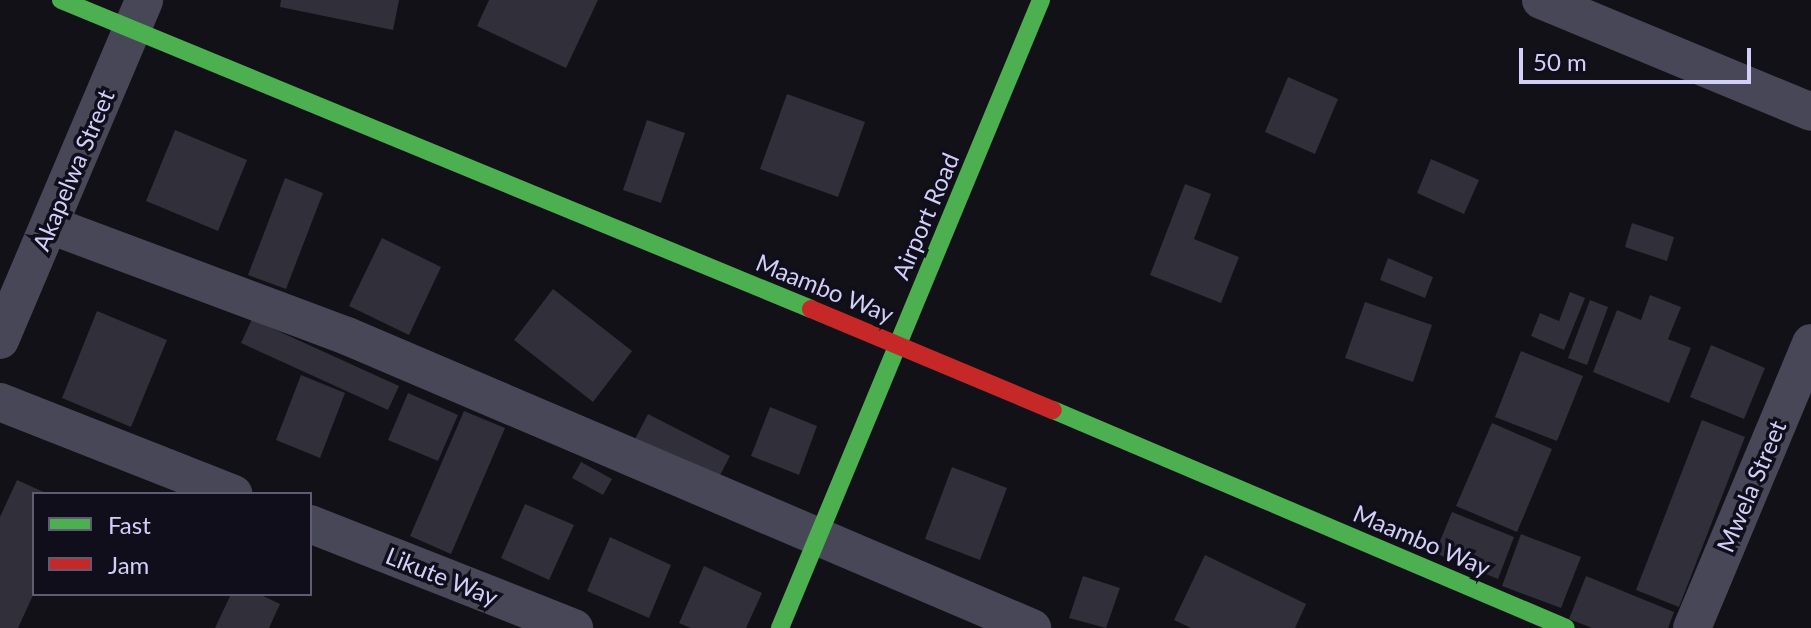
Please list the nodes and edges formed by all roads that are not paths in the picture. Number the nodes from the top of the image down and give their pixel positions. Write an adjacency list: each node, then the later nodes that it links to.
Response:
1 (61, 0): 4 (street, Maambo Way)
2 (1041, 0): 9 (street, Airport Road)
3 (1541, 0): 5 (street)
4 (138, 15): 6 (street, Akapelwa Street); 9 (street, Maambo Way)
5 (1811, 112)
6 (50, 225): 7 (street, Akapelwa Street); 13 (street)
7 (0, 340)
8 (1811, 343): 18 (street, Mwela Street)
9 (897, 344): 13 (street, Airport Road); 17 (street, Maambo Way)
10 (0, 402): 11 (street)
11 (229, 492)
12 (312, 525): 14 (street, Likute Way)
13 (817, 539): 15 (street, Airport Road); 16 (street)
14 (574, 628)
15 (780, 628)
16 (1032, 628)
17 (1566, 628)
18 (1692, 628)

